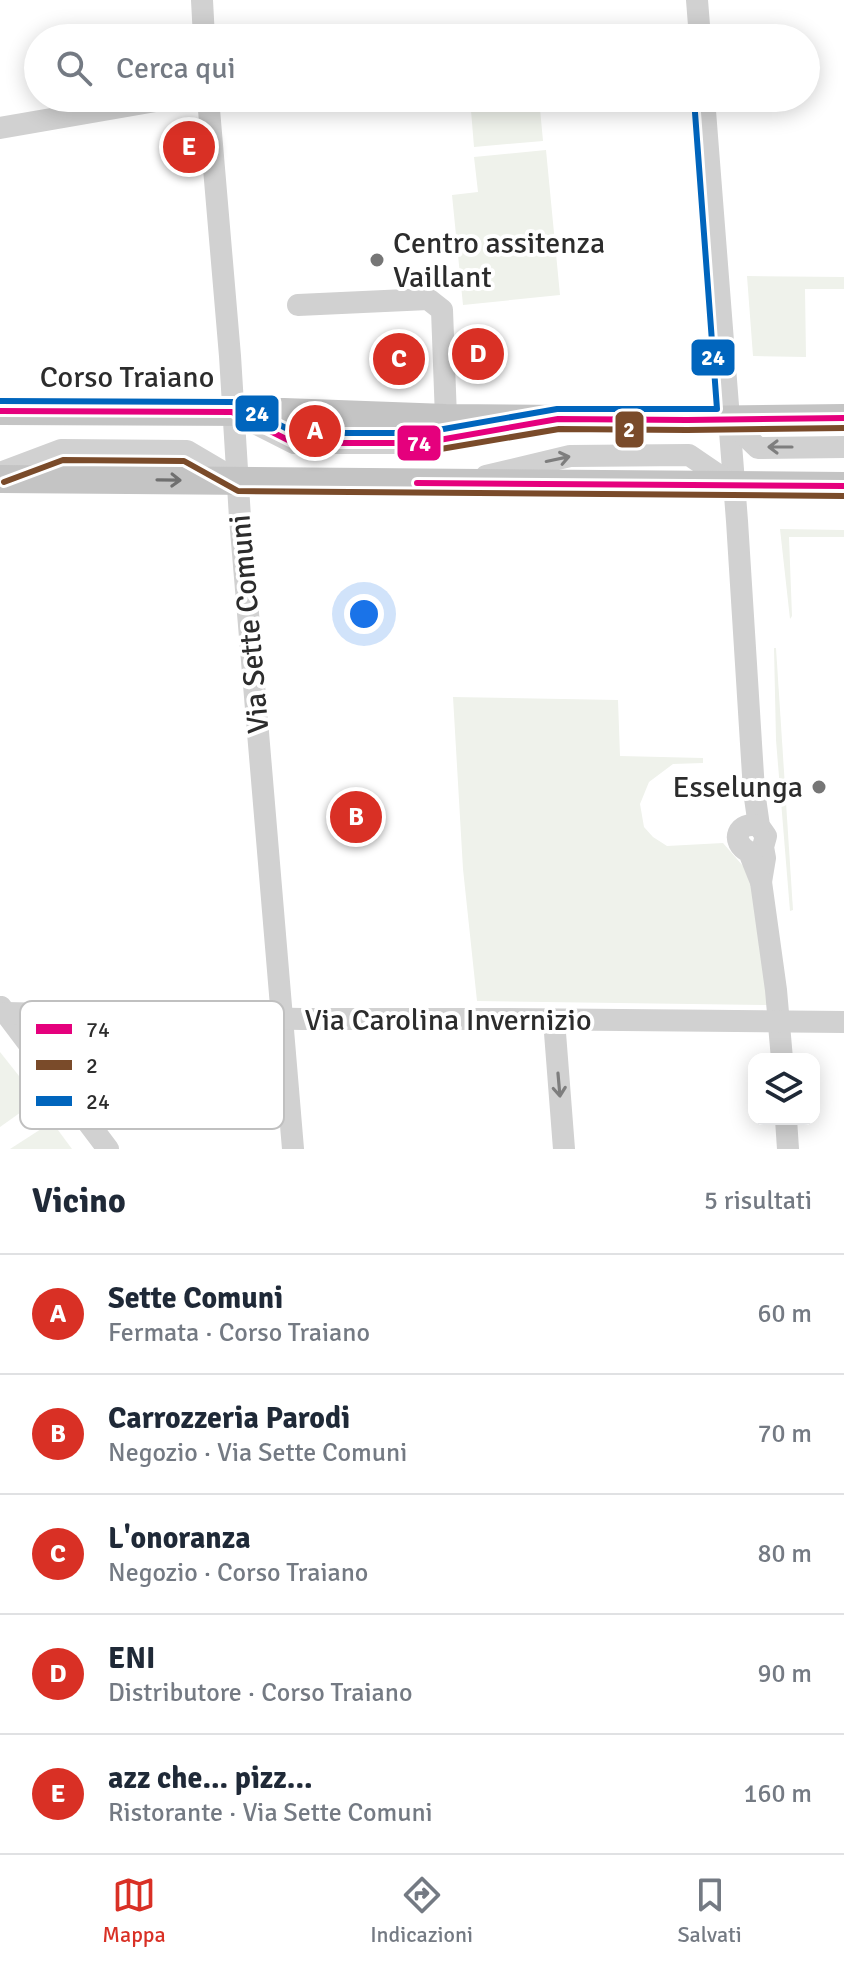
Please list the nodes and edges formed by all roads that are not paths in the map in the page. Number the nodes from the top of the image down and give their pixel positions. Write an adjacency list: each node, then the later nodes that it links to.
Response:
1 (202, 0): 3 (street)
2 (697, 0): 4 (street)
3 (203, 24)
4 (699, 24)
5 (92, 112): 8 (street)
6 (209, 112): 11 (street, Via Sette Comuni)
7 (705, 112): 15 (street)
8 (0, 128)
9 (298, 305): 12 (street)
10 (0, 411): 11 (main road, Corso Traiano)
11 (232, 412): 12 (main road, Corso Traiano); 14 (street); 18 (street, Via Sette Comuni)
12 (446, 418): 14 (main road, Corso Traiano)
13 (844, 418): 15 (main road, Corso Traiano)
14 (558, 419): 15 (main road, Corso Traiano)
15 (728, 419): 16 (street, one-way to 15); 19 (street)
16 (844, 447)
17 (0, 476): 18 (main road, one-way to 18)
18 (238, 481): 19 (main road, one-way to 19); 21 (street, Via Sette Comuni)
19 (733, 485): 20 (main road); 25 (street)
20 (844, 486)
21 (281, 1001)
22 (2, 1010): 27 (street)
23 (284, 1018): 24 (street, Via Carolina Invernizio)
24 (554, 1020): 25 (street, Via Carolina Invernizio); 34 (street, one-way to 34)
25 (779, 1021): 26 (street, Via Carolina Invernizio); 29 (street)
26 (844, 1022)
27 (20, 1034)
28 (284, 1042): 33 (street, Via Sette Comuni)
29 (782, 1053)
30 (786, 1125): 35 (street)
31 (93, 1129): 32 (street)
32 (108, 1149)
33 (293, 1149)
34 (564, 1149)
35 (788, 1149)

